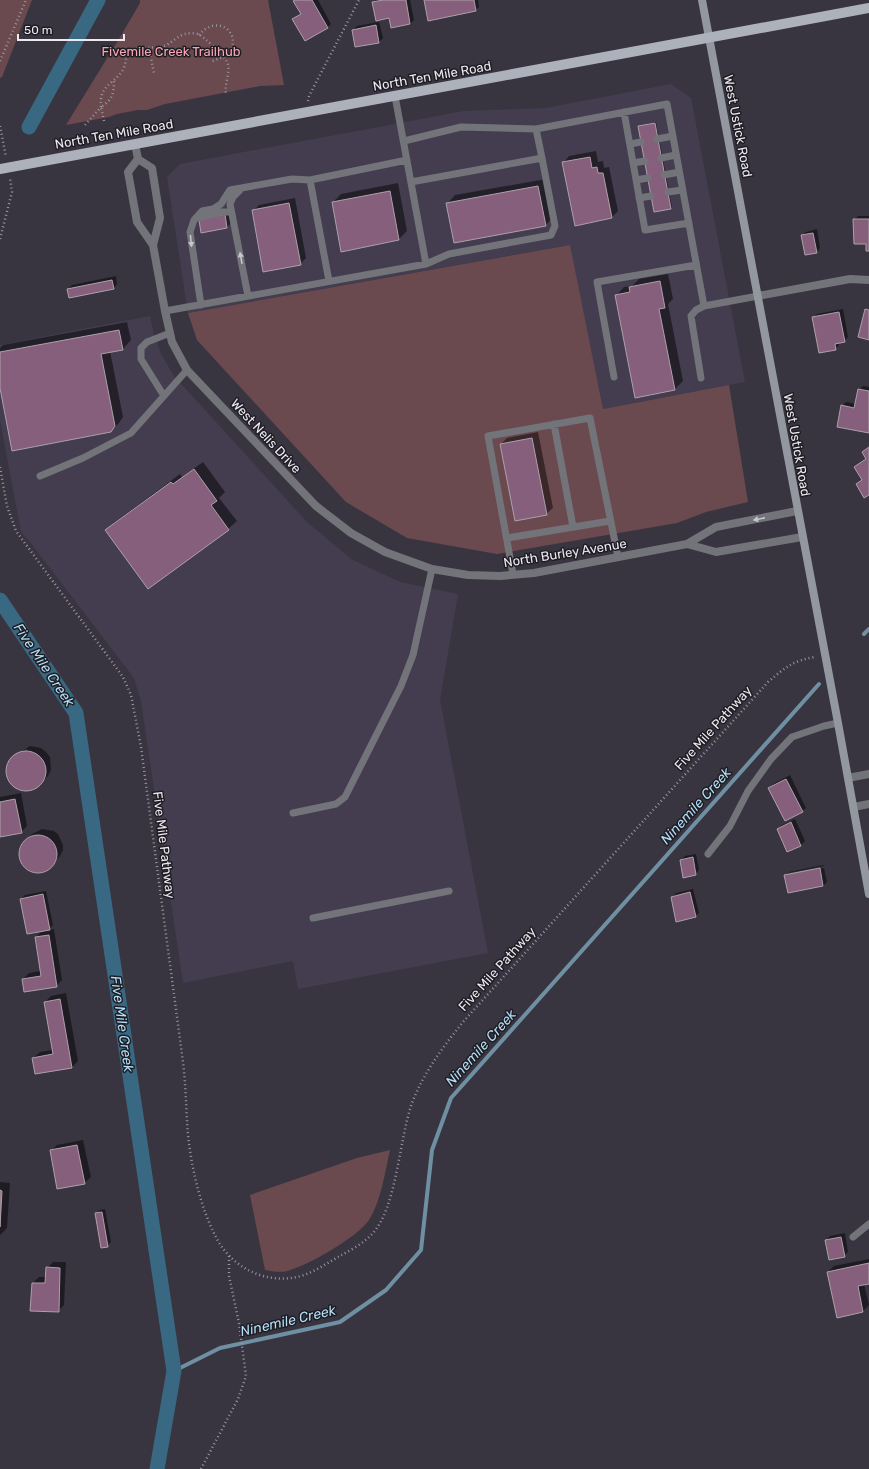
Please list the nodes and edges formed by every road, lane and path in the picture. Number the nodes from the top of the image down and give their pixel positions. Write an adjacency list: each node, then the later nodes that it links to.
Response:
1 (26, 0): 9 (path)
2 (359, 0): 16 (path)
3 (702, 0): 6 (main road, West Ustick Road)
4 (869, 8): 6 (main road, North Ten Mile Road)
5 (199, 35): 7 (path); 8 (path); 8 (path)
6 (709, 38): 14 (main road, North Ten Mile Road); 59 (main road, West Ustick Road)
7 (149, 48): 11 (path); 12 (path)
8 (224, 58): 10 (path); 13 (path)
9 (0, 61)
10 (210, 62)
11 (154, 73)
12 (114, 81): 15 (path); 15 (path)
13 (226, 95)
14 (395, 96): 16 (main road, North Ten Mile Road); 25 (lane)
15 (101, 107): 18 (path); 19 (path)
16 (306, 112): 27 (main road, North Ten Mile Road)
17 (624, 112): 21 (lane); 22 (lane); 28 (lane)
18 (104, 121)
19 (85, 125)
20 (0, 126): 24 (path)
21 (536, 129): 25 (lane); 30 (lane)
22 (673, 136): 23 (lane); 29 (lane)
23 (657, 139)
24 (3, 141)
25 (404, 142): 33 (lane)
26 (641, 142): 28 (lane)
27 (135, 144): 32 (street); 36 (main road, North Ten Mile Road)
28 (630, 144): 35 (lane)
29 (676, 155): 31 (lane); 37 (lane)
30 (542, 158): 42 (lane); 54 (lane)
31 (661, 158)
32 (138, 159): 53 (street, West Nelis Drive); 53 (street, West Nelis Drive)
33 (407, 160): 40 (lane); 42 (lane)
34 (645, 161): 35 (lane)
35 (633, 163): 41 (lane)
36 (0, 169)
37 (679, 172): 38 (lane); 44 (lane)
38 (664, 175)
39 (648, 178): 41 (lane)
40 (310, 180): 43 (lane); 57 (lane)
41 (636, 180): 48 (lane)
42 (411, 182): 54 (lane)
43 (241, 189): 49 (lane); 50 (lane)
44 (682, 190): 46 (lane); 51 (lane)
45 (12, 192): 52 (path)
46 (668, 192)
47 (651, 196): 48 (lane)
48 (639, 198): 51 (lane)
49 (231, 212): 50 (lane); 58 (lane, one-way to 49)
50 (194, 220): 60 (lane, one-way to 60)
51 (688, 223): 55 (lane)
52 (0, 239)
53 (153, 245): 62 (street, West Nelis Drive)
54 (426, 264): 57 (lane)
55 (696, 265): 61 (lane); 65 (lane)
56 (869, 280): 59 (street)
57 (329, 282): 58 (lane)
58 (248, 296): 60 (lane)
59 (758, 296): 61 (lane); 71 (main road, West Ustick Road)
60 (201, 305): 62 (lane)
61 (704, 306): 66 (lane)
62 (165, 311): 63 (street, West Nelis Drive)
63 (170, 333): 64 (street, West Nelis Drive); 67 (lane)
64 (187, 370): 67 (lane); 78 (street, West Nelis Drive)
65 (614, 376)
66 (702, 378)
67 (164, 396): 70 (lane)
68 (554, 424): 72 (lane); 73 (lane); 75 (lane)
69 (0, 467): 94 (path, Five Mile Pathway)
70 (40, 476)
71 (797, 511): 74 (main road, West Ustick Road); 76 (street, North Burley Avenue, one-way to 76)
72 (610, 521): 73 (lane); 77 (lane)
73 (573, 527): 75 (lane)
74 (802, 537): 76 (street, North Burley Avenue); 81 (main road, West Ustick Road)
75 (507, 538): 80 (lane)
76 (687, 544): 77 (street, North Burley Avenue)
77 (618, 557): 80 (street, North Burley Avenue)
78 (432, 569): 79 (street, West Nelis Drive); 87 (lane)
79 (446, 572): 80 (street, North Burley Avenue)
80 (513, 574)
81 (825, 655): 82 (main road, West Ustick Road); 94 (path, Five Mile Pathway)
82 (838, 723): 84 (main road, West Ustick Road); 88 (lane)
83 (869, 774): 84 (street)
84 (848, 778): 86 (main road, West Ustick Road)
85 (869, 804): 86 (street)
86 (854, 807): 90 (main road, West Ustick Road)
87 (293, 813)
88 (708, 854)
89 (449, 891): 91 (lane)
90 (869, 894)
91 (313, 918)
92 (869, 1224): 93 (lane)
93 (853, 1237)
94 (228, 1255): 95 (path)
95 (201, 1469)

